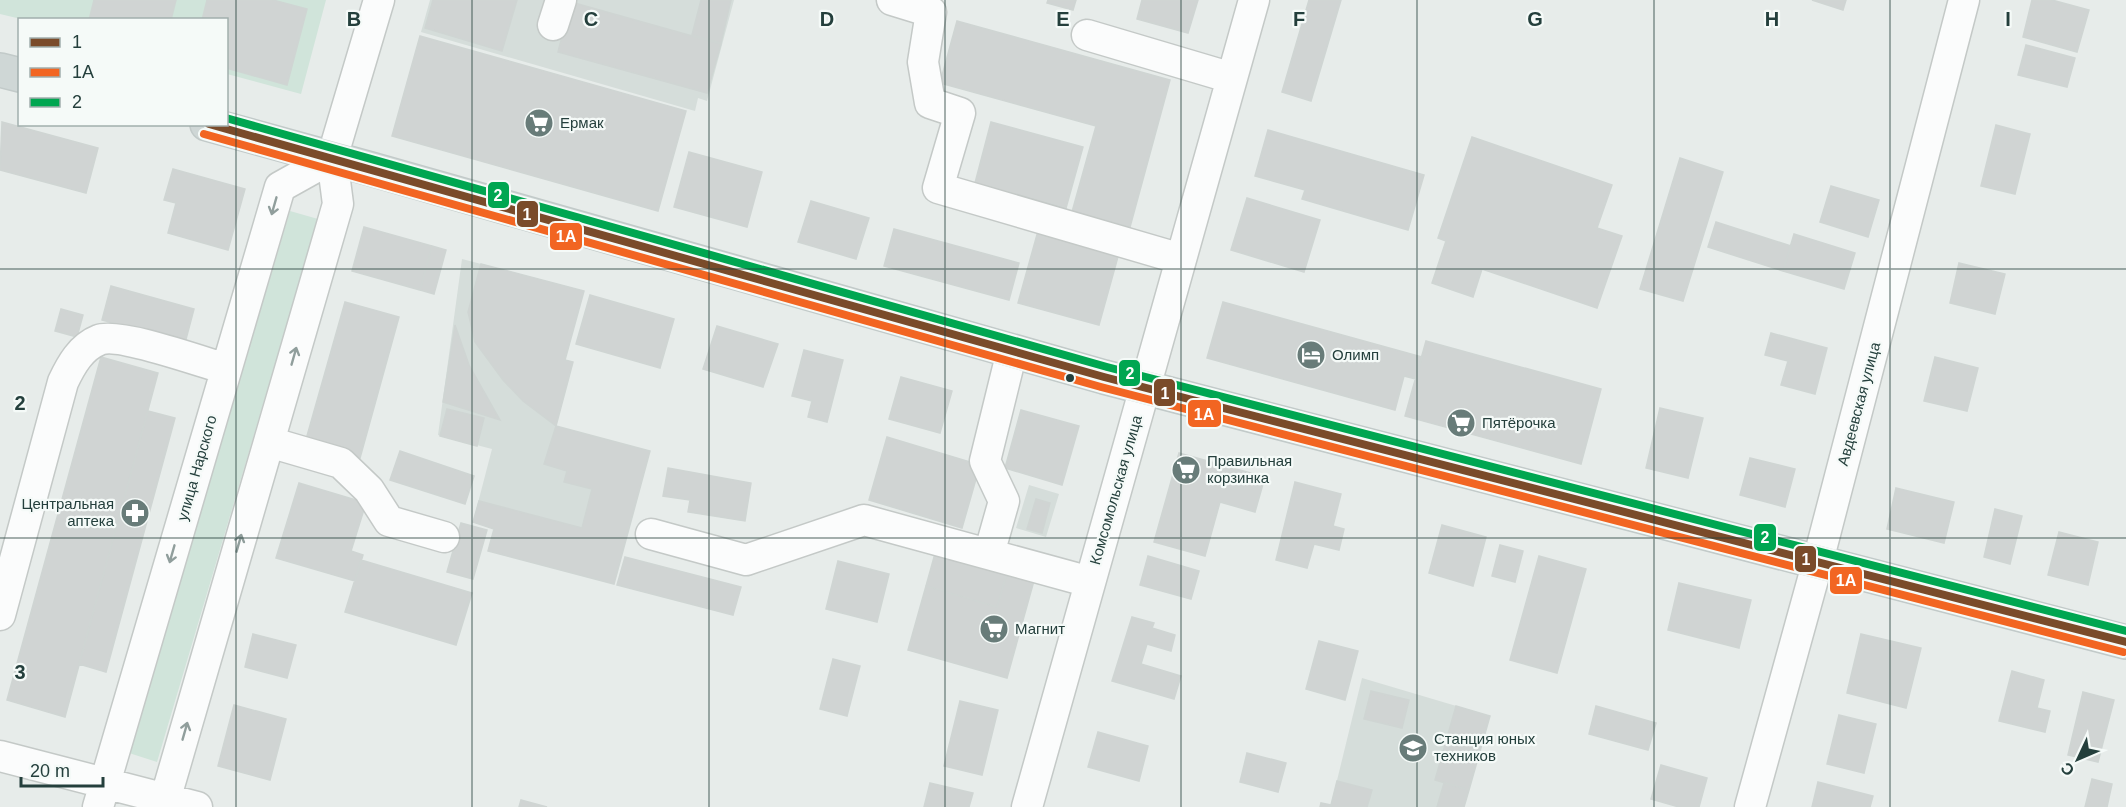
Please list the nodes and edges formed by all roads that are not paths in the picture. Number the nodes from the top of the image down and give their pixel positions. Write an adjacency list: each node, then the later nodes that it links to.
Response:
1 (379, 0): 8 (street)
2 (892, 0): 9 (street)
3 (1254, 0): 6 (street, Комсомольская улица)
4 (1964, 0): 17 (street, Авдеевская улица)
5 (1087, 34): 6 (street)
6 (1232, 78): 9 (street, Комсомольская улица)
7 (214, 126): 8 (main road)
8 (332, 158): 10 (main road); 11 (street, улица Нарского, one-way to 11); 13 (street, one-way to 8)
9 (1181, 259): 12 (street, Комсомольская улица)
10 (1012, 351): 12 (main road); 16 (street)
11 (226, 369): 19 (street); 22 (street, улица Нарского, one-way to 22)
12 (1145, 388): 17 (main road); 18 (street, Комсомольская улица)
13 (269, 442): 15 (street); 23 (street, one-way to 13)
14 (651, 534): 16 (street)
15 (444, 537)
16 (989, 554): 18 (street)
17 (1818, 561): 20 (main road); 26 (street, Авдеевская улица)
18 (1090, 582): 25 (street, Комсомольская улица)
19 (0, 615)
20 (2126, 642)
21 (0, 756): 22 (street)
22 (101, 795): 23 (street)
23 (164, 803): 24 (street)
24 (197, 807)
25 (1027, 807)
26 (1750, 807)

